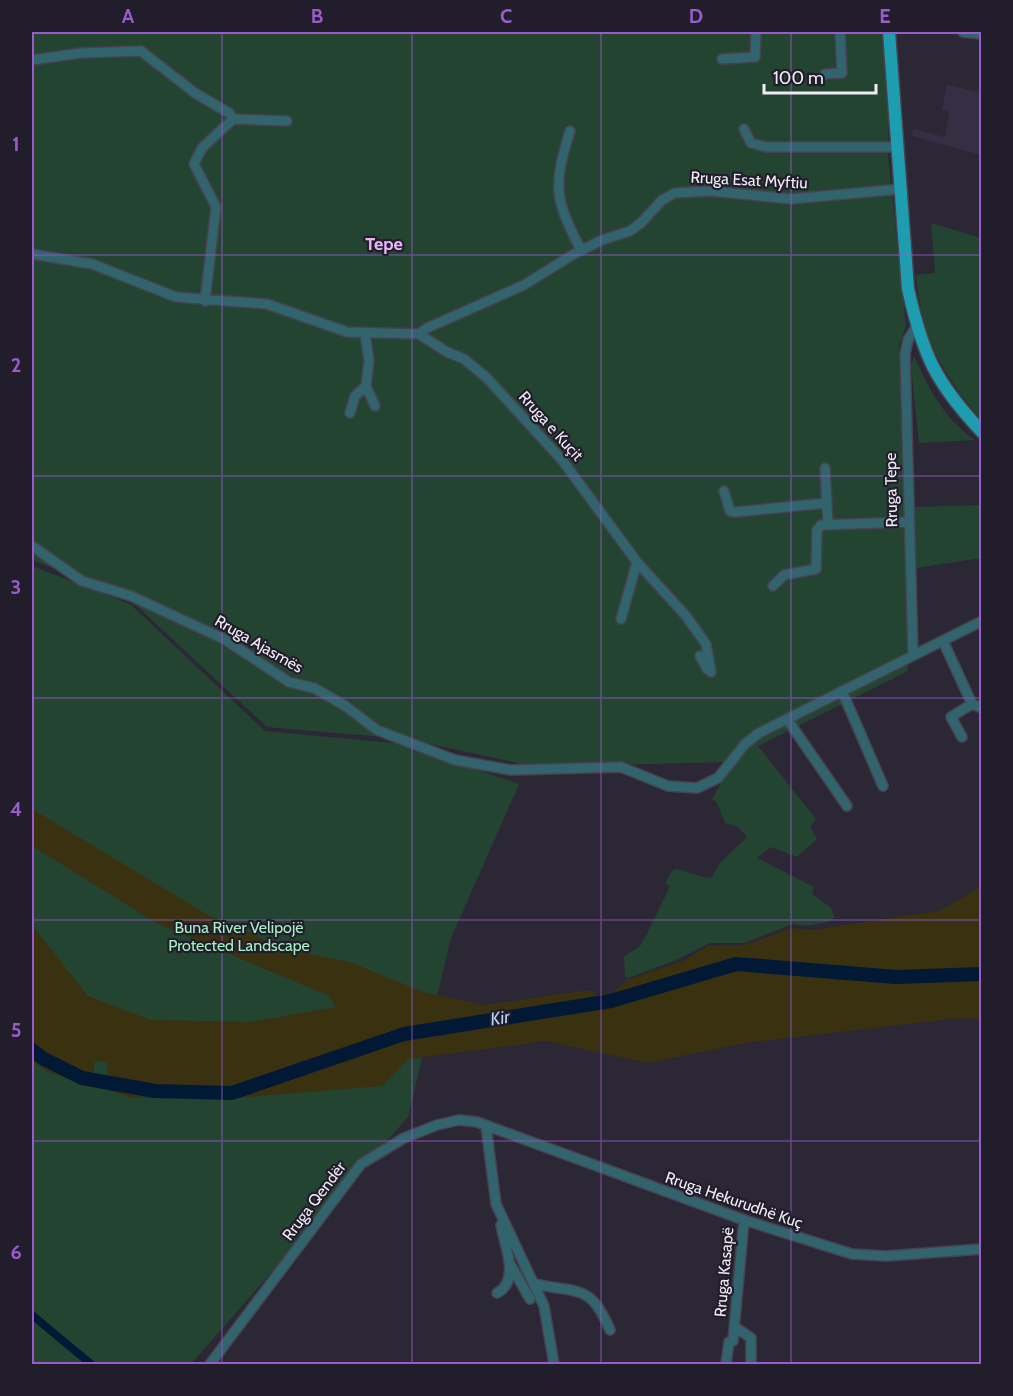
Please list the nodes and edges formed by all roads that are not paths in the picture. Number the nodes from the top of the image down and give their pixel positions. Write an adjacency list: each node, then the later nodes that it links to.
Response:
1 (756, 32): 6 (street)
2 (840, 32): 8 (street)
3 (889, 32): 13 (main road)
4 (963, 32): 5 (street)
5 (981, 34)
6 (722, 59)
7 (32, 60): 9 (street)
8 (825, 74)
9 (233, 119): 10 (street); 17 (street)
10 (287, 121)
11 (744, 129): 13 (street)
12 (570, 131): 15 (street)
13 (897, 147): 14 (main road)
14 (901, 189): 15 (street, Rruga Esat Myftiu); 18 (main road)
15 (581, 250): 20 (street, Rruga Esat Myftiu)
16 (32, 254): 17 (street)
17 (205, 301): 19 (street)
18 (916, 327): 24 (main road); 28 (street, Rruga Tepe)
19 (365, 333): 20 (street); 21 (street)
20 (419, 334): 31 (street, Rruga e Kuçit)
21 (366, 386): 22 (street); 23 (street)
22 (375, 406)
23 (350, 413)
24 (981, 432)
25 (825, 468): 27 (street)
26 (724, 491): 27 (street)
27 (827, 503): 29 (street)
28 (909, 522): 29 (street); 36 (street, Rruga Tepe)
29 (828, 524): 32 (street)
30 (32, 546): 41 (street, Rruga Ajasmës)
31 (637, 562): 33 (street); 37 (street, Rruga e Kuçit)
32 (772, 586)
33 (621, 619)
34 (981, 621): 35 (street)
35 (943, 641): 36 (street); 39 (street)
36 (913, 655): 38 (street)
37 (700, 656)
38 (843, 691): 41 (street); 43 (street)
39 (972, 704): 40 (street); 42 (street)
40 (981, 708)
41 (787, 719): 44 (street)
42 (962, 737)
43 (883, 786)
44 (847, 806)
45 (486, 1126): 46 (street); 47 (street, Rruga Hekurudhë Kuç); 55 (street, Rruga Qendër)
46 (499, 1214): 49 (street); 50 (street)
47 (744, 1220): 48 (street, Rruga Hekurudhë Kuç); 53 (street, Rruga Kasapë)
48 (981, 1249)
49 (510, 1264): 51 (street); 52 (street)
50 (536, 1284): 54 (street); 56 (street)
51 (497, 1293)
52 (530, 1299)
53 (735, 1327): 57 (street, Rruga Kasapë); 58 (street, Rruga Kasapë)
54 (610, 1330)
55 (210, 1365)
56 (554, 1365)
57 (726, 1365)
58 (751, 1365)

